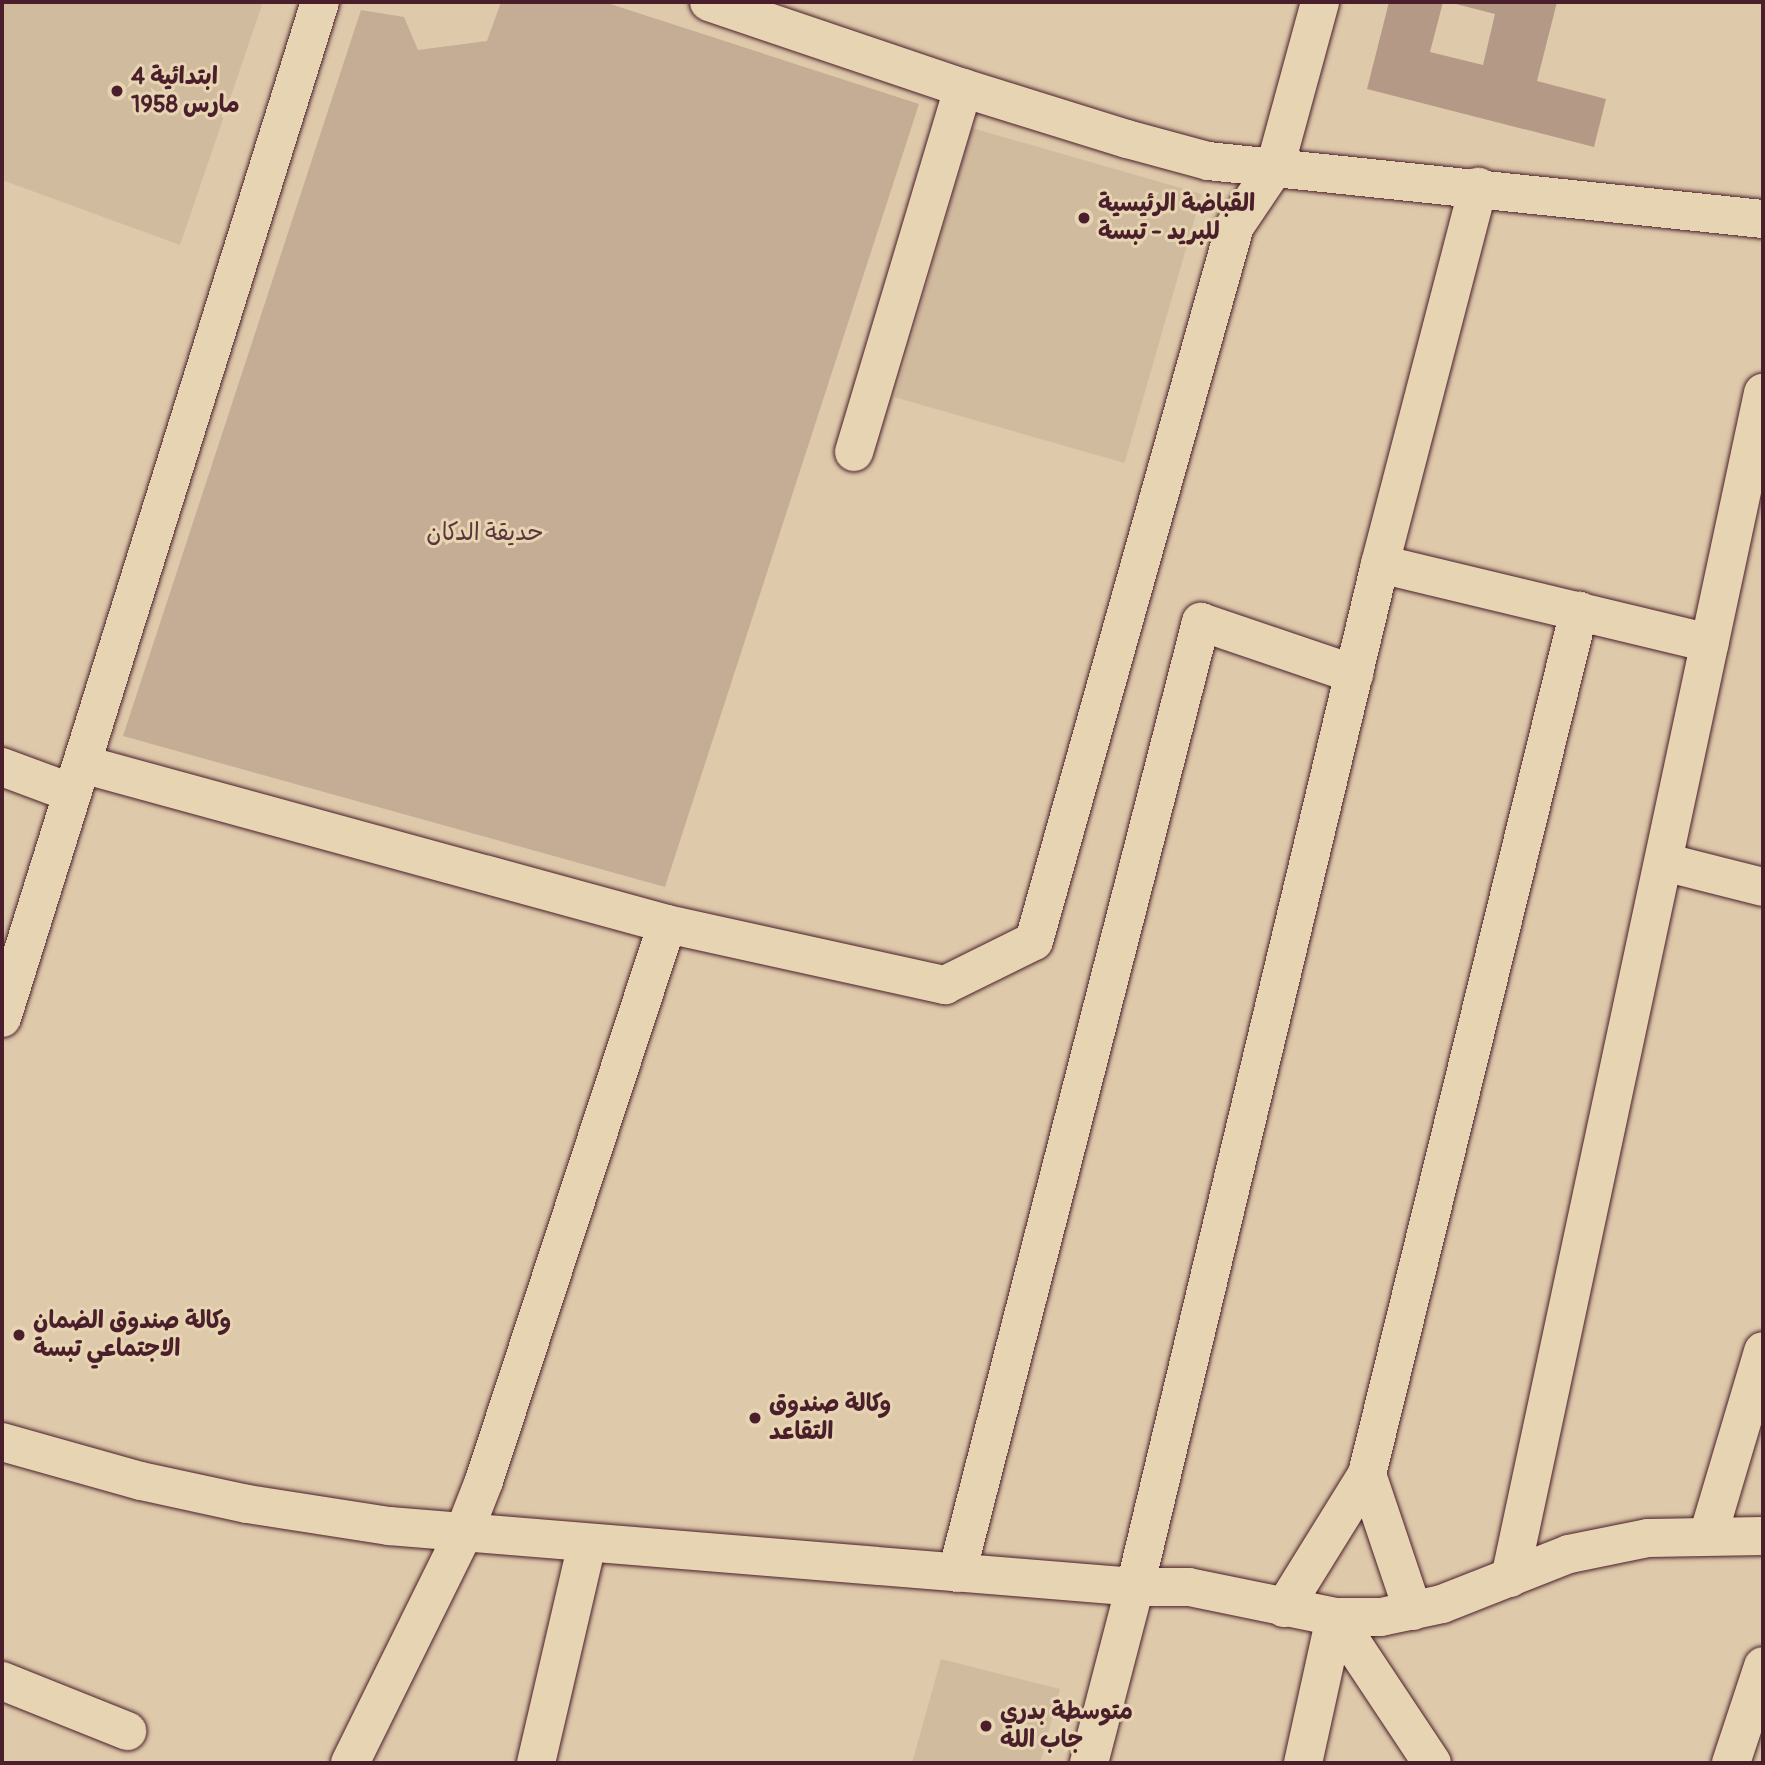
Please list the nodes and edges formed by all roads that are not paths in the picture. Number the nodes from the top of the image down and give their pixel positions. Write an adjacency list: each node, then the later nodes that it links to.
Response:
1 (320, 2): 15 (street)
2 (709, 2): 4 (street)
3 (1320, 2): 5 (street)
4 (962, 88): 5 (street); 9 (street)
5 (1275, 167): 6 (street); 18 (street)
6 (1478, 187): 7 (street); 10 (street)
7 (1763, 219)
8 (1763, 393): 12 (street)
9 (854, 452)
10 (1380, 564): 11 (street); 13 (street)
11 (1579, 611): 12 (street); 22 (street)
12 (1710, 643): 16 (street)
13 (1354, 674): 27 (street); 29 (street)
14 (2, 767): 15 (street)
15 (77, 778): 18 (street); 19 (street)
16 (1664, 862): 17 (street); 28 (street)
17 (1763, 887)
18 (667, 924): 23 (street)
19 (2, 1018)
20 (1763, 1351): 24 (street)
21 (2, 1442): 23 (street)
22 (1367, 1474): 30 (street); 31 (street)
23 (464, 1532): 26 (street); 36 (street)
24 (1708, 1536): 25 (street); 28 (street)
25 (1763, 1536)
26 (587, 1542): 27 (street); 37 (street)
27 (957, 1573): 29 (street)
28 (1510, 1578): 31 (street)
29 (1135, 1587): 30 (street); 38 (street)
30 (1284, 1608): 32 (street)
31 (1413, 1611): 32 (street)
32 (1335, 1617): 39 (street); 40 (street)
33 (1763, 1666): 41 (street)
34 (2, 1681): 35 (street)
35 (127, 1731)
36 (350, 1763)
37 (536, 1763)
38 (1089, 1763)
39 (1303, 1763)
40 (1432, 1763)
41 (1731, 1763)

